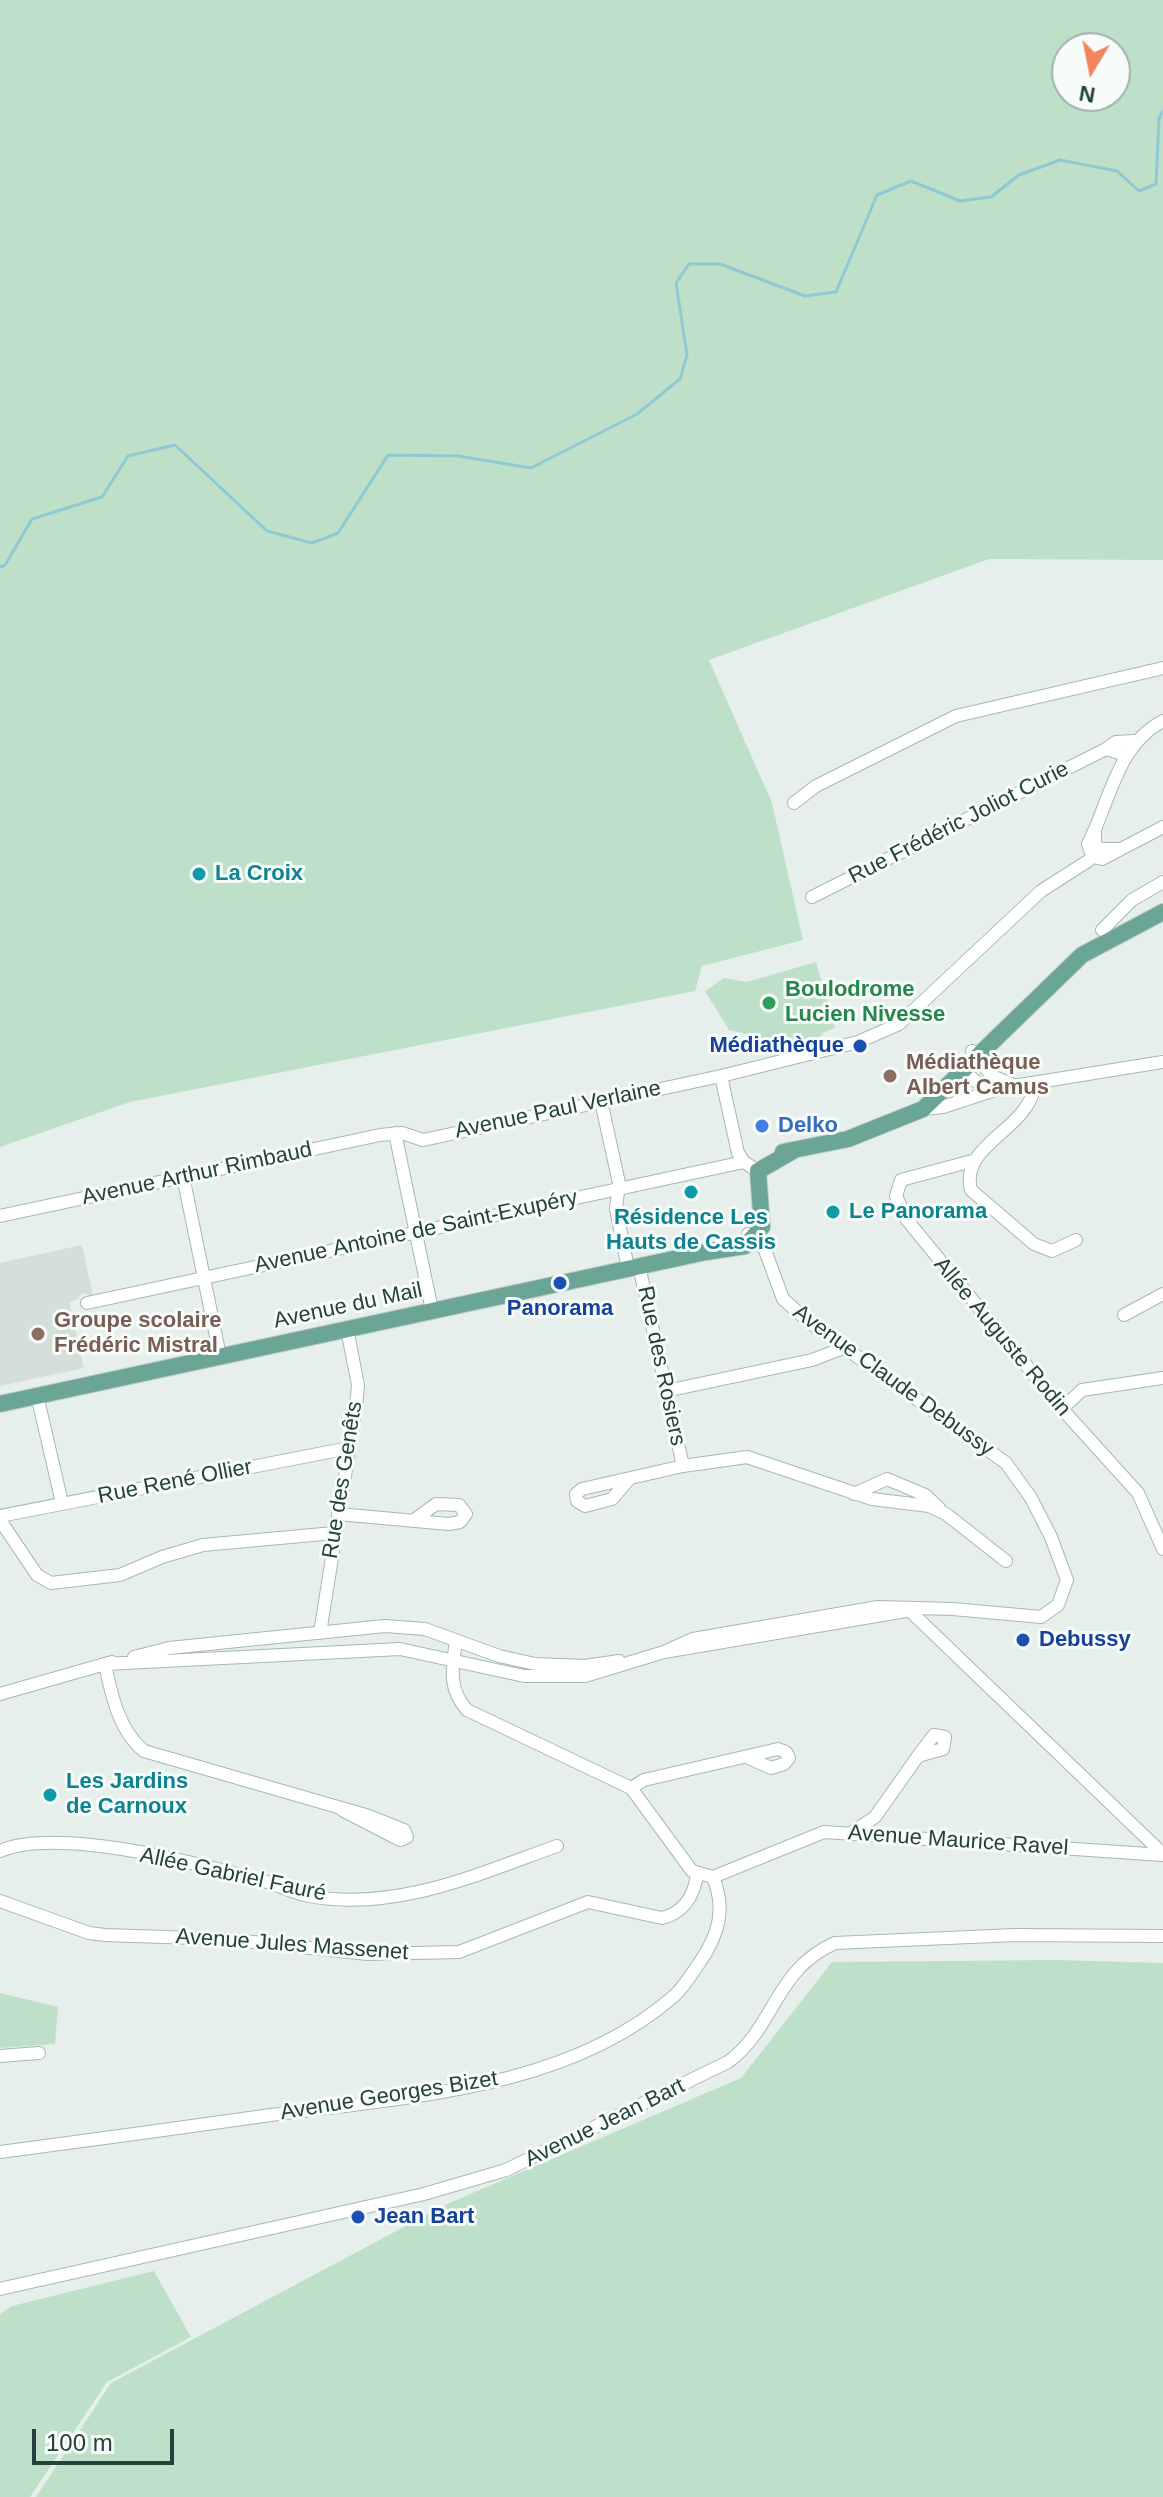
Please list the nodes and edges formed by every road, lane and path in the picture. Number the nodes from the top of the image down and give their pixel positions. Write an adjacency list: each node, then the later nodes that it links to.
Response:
1 (1163, 668): 6 (street)
2 (1163, 721): 3 (street, Rue Frédéric Joliot Curie)
3 (1134, 741): 4 (street, Rue Frédéric Joliot Curie); 5 (street, Rue Frédéric Joliot Curie)
4 (1106, 749): 5 (street); 10 (street, Rue Frédéric Joliot Curie)
5 (1126, 755): 8 (street, Rue Frédéric Joliot Curie)
6 (794, 803)
7 (1163, 827): 8 (street, Avenue Paul Verlaine)
8 (1096, 853): 17 (street, Avenue Paul Verlaine)
9 (1163, 882): 13 (street)
10 (812, 897)
11 (1163, 902): 13 (main road)
12 (1163, 912): 13 (main road)
13 (1125, 918): 14 (main road); 14 (main road)
14 (975, 1054): 16 (main road); 19 (street)
15 (1163, 1062): 18 (street)
16 (960, 1070): 20 (street); 22 (main road)
17 (721, 1076): 21 (street, Avenue Paul Verlaine); 25 (street)
18 (1035, 1083): 19 (street); 24 (street)
19 (1018, 1086): 20 (street)
20 (1001, 1088): 22 (street)
21 (601, 1101): 23 (street, Avenue Paul Verlaine); 27 (street, Rue des Rosiers)
22 (916, 1111): 25 (main road)
23 (396, 1139): 26 (street, Avenue Arthur Rimbaud); 29 (street)
24 (972, 1161): 31 (street); 45 (street, Allée Auguste Rodin)
25 (751, 1166): 27 (street, Avenue Antoine de Saint-Exupéry); 30 (main road)
26 (183, 1176): 28 (street, Avenue Arthur Rimbaud); 33 (street)
27 (622, 1194): 29 (street, Avenue Antoine de Saint-Exupéry); 32 (street, Rue des Rosiers)
28 (0, 1216)
29 (415, 1231): 33 (street, Avenue Antoine de Saint-Exupéry); 36 (street)
30 (751, 1237): 32 (main road, Avenue du Mail); 39 (street, Avenue Claude Debussy)
31 (1076, 1240)
32 (634, 1267): 36 (main road, Avenue du Mail); 42 (street, Rue des Rosiers)
33 (204, 1278): 35 (street, Avenue Antoine de Saint-Exupéry); 40 (street)
34 (1163, 1294): 37 (street)
35 (87, 1303)
36 (432, 1310): 38 (main road, Avenue du Mail)
37 (1124, 1315)
38 (347, 1329): 40 (main road, Avenue du Mail); 46 (street, Rue des Genêts)
39 (846, 1347): 42 (street); 58 (street, Avenue Claude Debussy)
40 (220, 1356): 43 (main road, Avenue du Mail)
41 (1163, 1378): 45 (street)
42 (666, 1391): 47 (street, Rue des Rosiers)
43 (37, 1395): 44 (main road, Avenue du Mail); 50 (street)
44 (0, 1404)
45 (1062, 1409): 56 (street, Allée Auguste Rodin)
46 (349, 1448): 50 (street, Rue René Ollier); 51 (street, Rue des Genêts)
47 (683, 1466): 48 (street); 49 (street)
48 (629, 1479)
49 (854, 1494): 52 (street); 52 (street)
50 (62, 1503): 53 (street, Rue René Ollier)
51 (338, 1514): 54 (street); 55 (street, Rue des Genêts)
52 (946, 1514): 57 (street)
53 (0, 1518): 55 (street)
54 (413, 1521)
55 (334, 1533): 60 (street, Rue des Genêts)
56 (1163, 1549)
57 (1006, 1561)
58 (909, 1610): 65 (street, Avenue Claude Debussy); 77 (street)
59 (430, 1631): 60 (street, Avenue Claude Debussy); 61 (street, Avenue Claude Debussy); 62 (street)
60 (320, 1633): 63 (street, Avenue Claude Debussy)
61 (456, 1641): 64 (street); 65 (street, Avenue Claude Debussy)
62 (400, 1649): 63 (street, Avenue Claude Debussy); 64 (street, Avenue Claude Debussy)
63 (170, 1654): 66 (street, Avenue Claude Debussy)
64 (453, 1659): 65 (street, Avenue Claude Debussy); 70 (street)
65 (638, 1659)
66 (105, 1664): 67 (street, Avenue Claude Debussy); 71 (street)
67 (0, 1694)
68 (918, 1756): 72 (street)
69 (747, 1757): 70 (street)
70 (631, 1788): 78 (street)
71 (342, 1810)
72 (875, 1817): 73 (street); 74 (street)
73 (851, 1833): 74 (street, Avenue Maurice Ravel); 79 (street, Avenue Maurice Ravel)
74 (885, 1835): 77 (street, Avenue Maurice Ravel)
75 (557, 1846): 76 (street, Allée Gabriel Fauré)
76 (0, 1851)
77 (1163, 1855)
78 (697, 1875): 79 (street); 80 (street, Avenue Jules Massenet)
79 (713, 1877): 84 (street, Avenue Georges Bizet)
80 (0, 1901)
81 (1163, 1936): 85 (street, Avenue Jean Bart)
82 (39, 2053): 83 (street)
83 (0, 2056)
84 (0, 2152)
85 (0, 2289)

